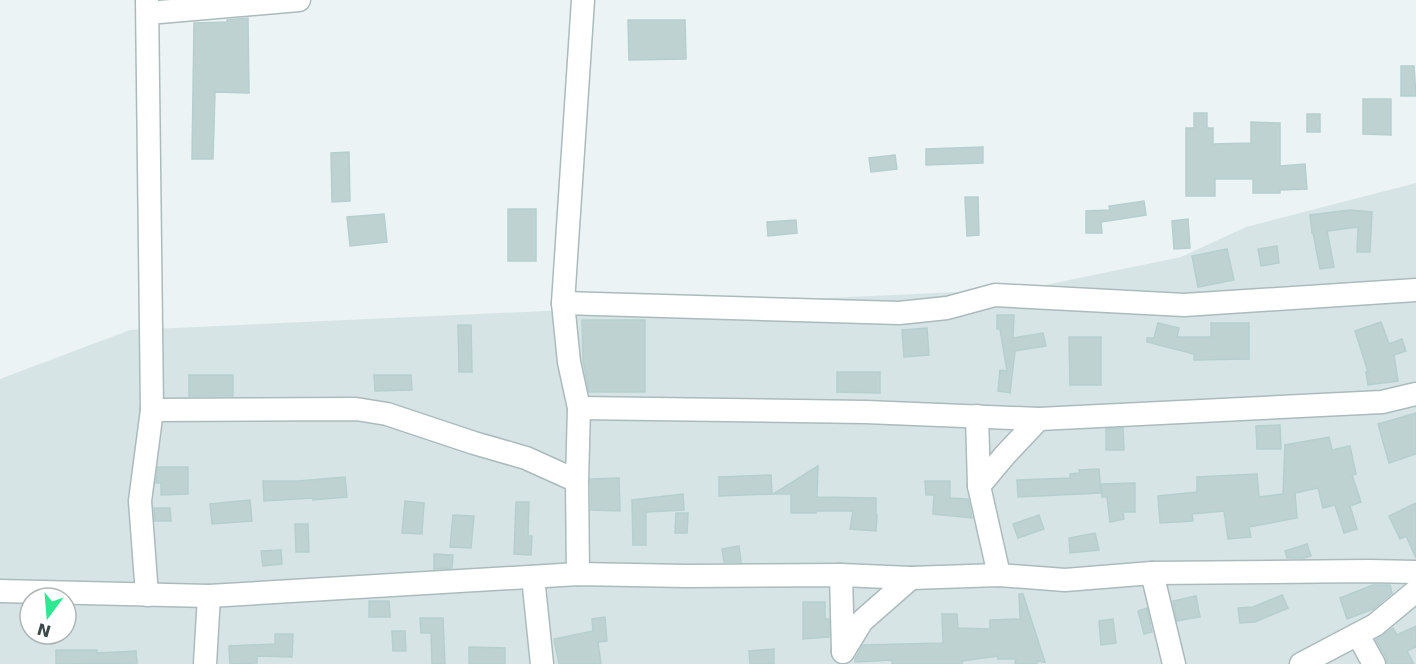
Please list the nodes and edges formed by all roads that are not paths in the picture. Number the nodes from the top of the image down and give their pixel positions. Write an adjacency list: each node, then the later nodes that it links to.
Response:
1 (299, 0): 3 (street)
2 (583, 0): 5 (street)
3 (148, 6): 8 (street)
4 (1416, 290): 5 (street)
5 (563, 303): 7 (street)
6 (1416, 394): 10 (street)
7 (579, 408): 9 (street); 11 (street)
8 (152, 411): 11 (street); 22 (street)
9 (977, 416): 10 (street); 12 (street)
10 (1039, 419): 12 (street)
11 (577, 481): 15 (street)
12 (979, 486): 17 (street)
13 (1416, 572): 14 (street)
14 (1152, 573): 17 (street); 28 (street)
15 (578, 574): 16 (street); 18 (street)
16 (841, 575): 19 (street); 25 (street)
17 (999, 575): 19 (street)
18 (533, 577): 23 (street); 27 (street)
19 (911, 578): 25 (street)
20 (0, 591): 22 (street)
21 (1416, 591): 24 (street)
22 (147, 595): 23 (street)
23 (209, 596): 26 (street)
24 (1358, 635): 29 (street); 30 (street)
25 (842, 658)
26 (205, 664)
27 (542, 664)
28 (1174, 664)
29 (1301, 664)
30 (1374, 664)

